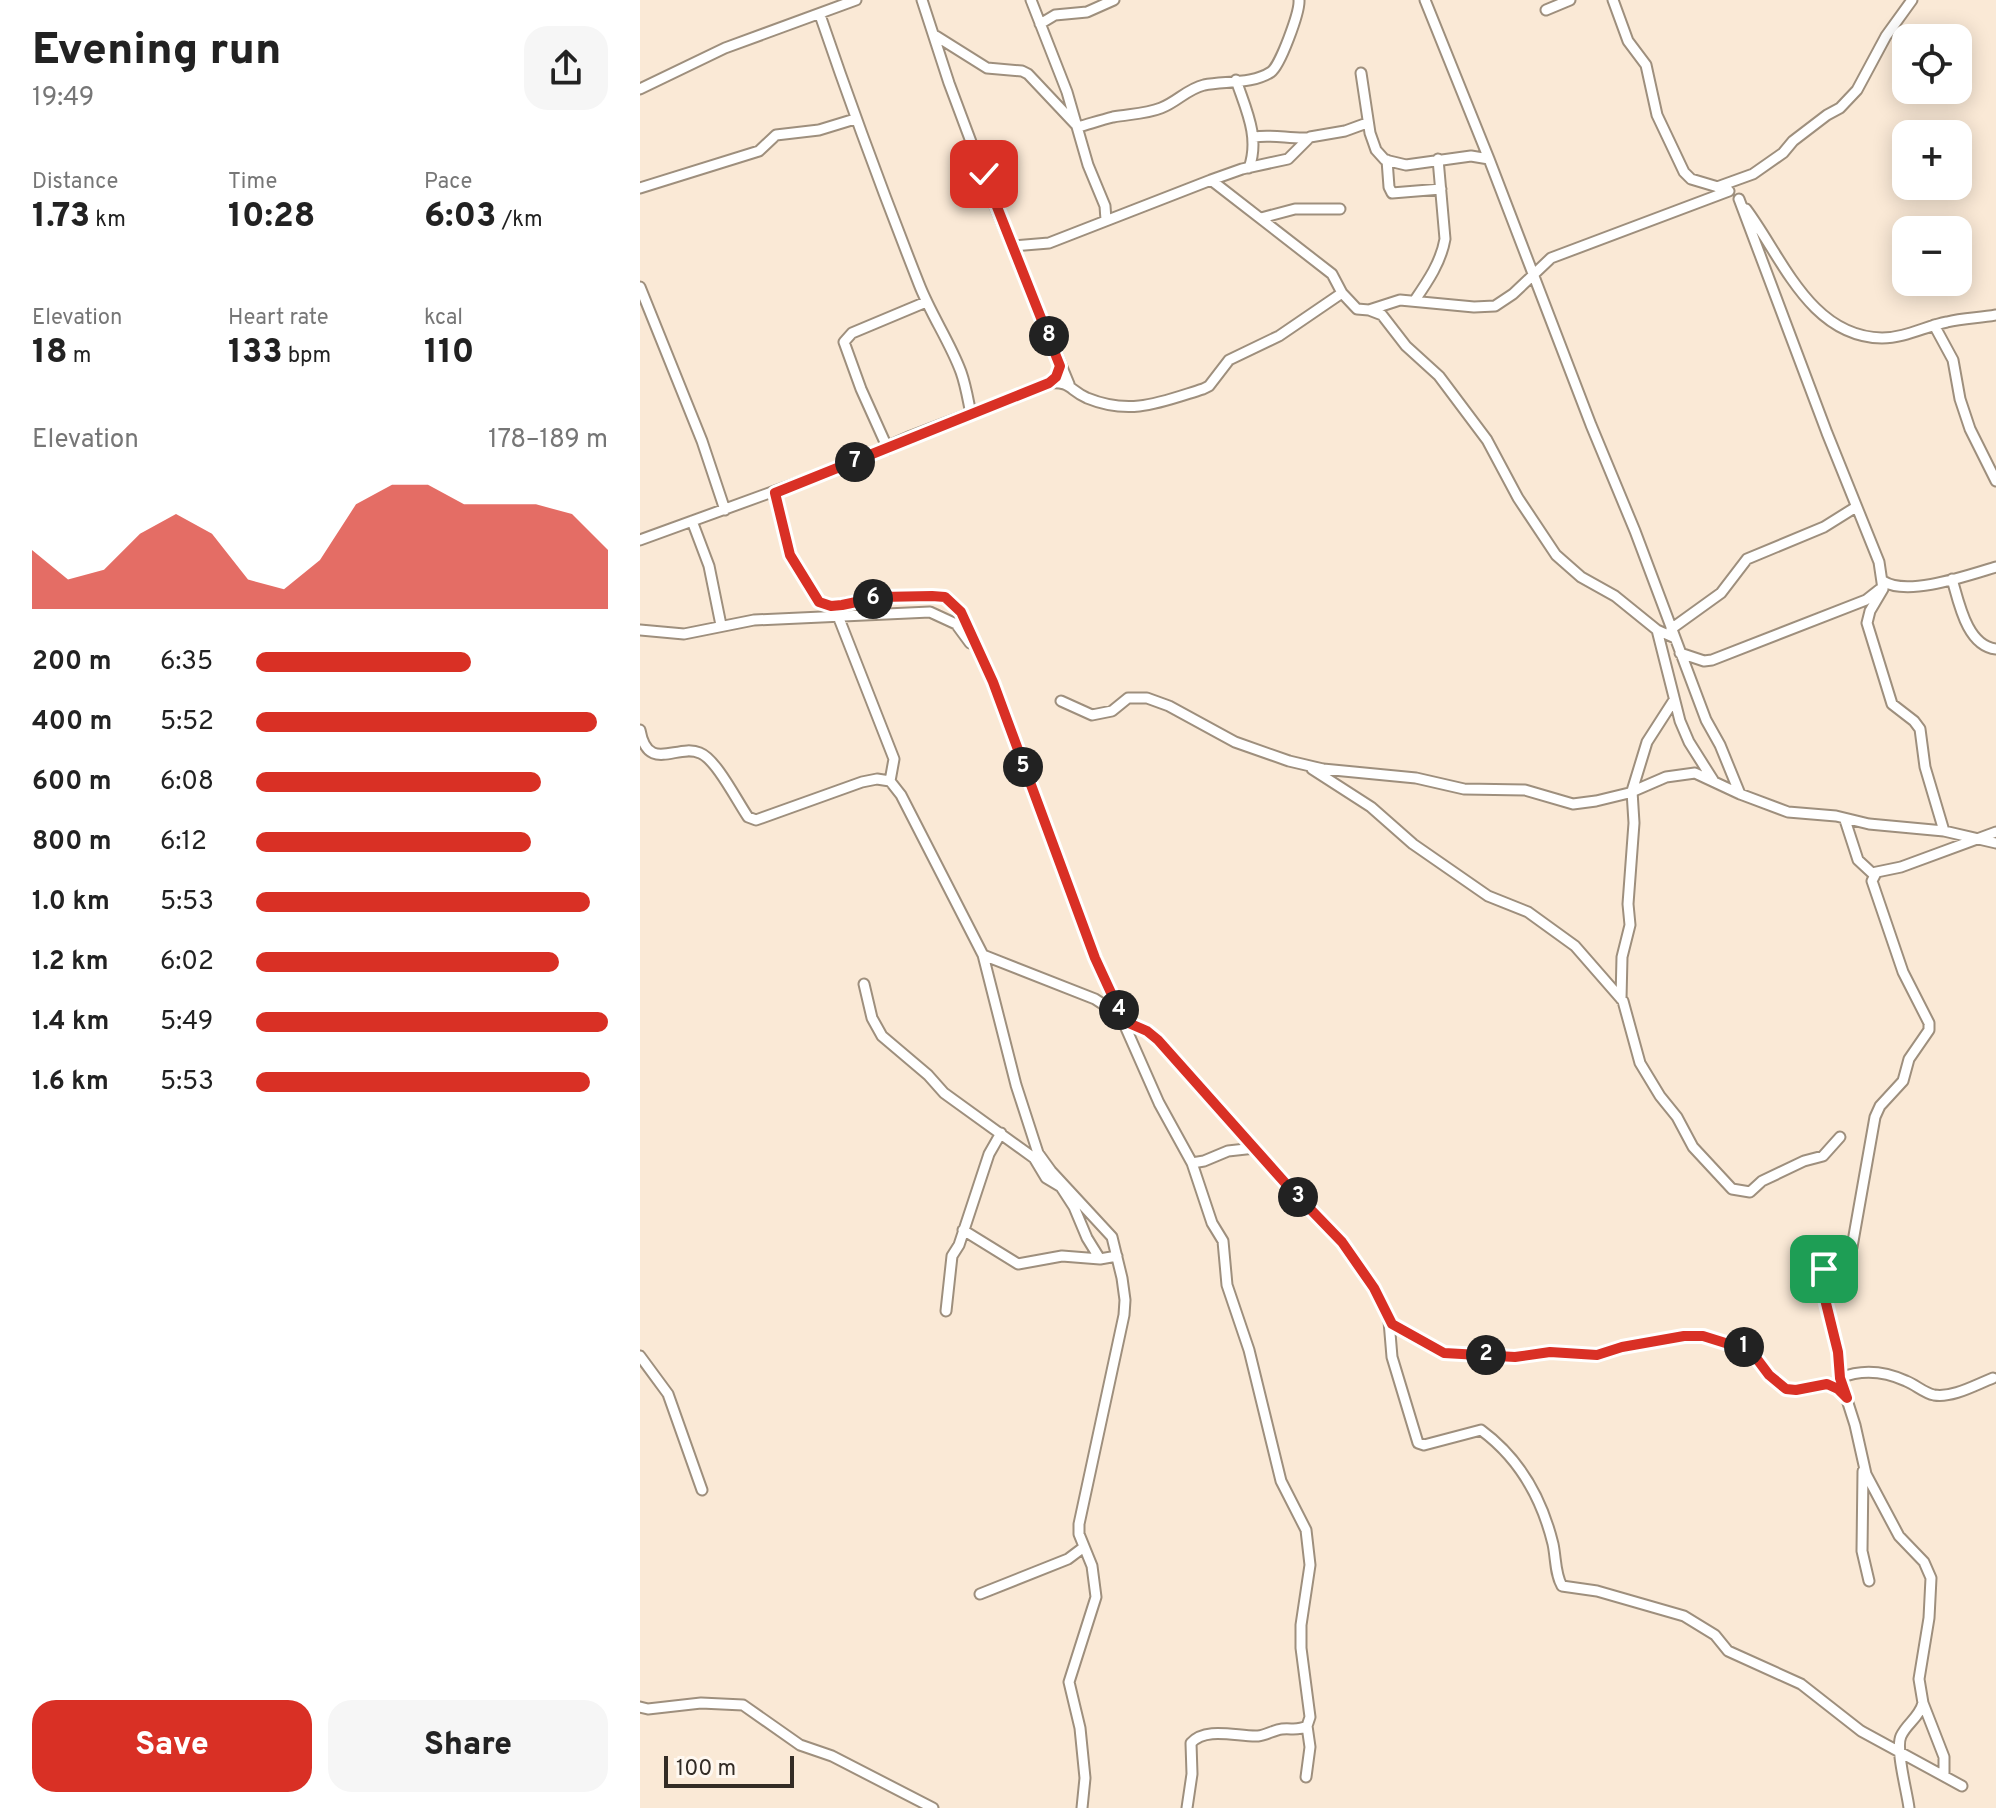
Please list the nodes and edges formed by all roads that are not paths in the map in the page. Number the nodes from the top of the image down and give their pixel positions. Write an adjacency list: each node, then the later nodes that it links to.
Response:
1 (856, 0): 11 (street)
2 (922, 0): 13 (street)
3 (1031, 0): 12 (street)
4 (1114, 0): 12 (street)
5 (1299, 0): 15 (street)
6 (1425, 0): 23 (street)
7 (1570, 0): 10 (street)
8 (1613, 0): 27 (street)
9 (1912, 0): 27 (street)
10 (1546, 10)
11 (820, 15): 16 (street); 17 (street)
12 (1040, 24): 19 (street)
13 (936, 36): 19 (street); 35 (street)
14 (1361, 73): 18 (street)
15 (1236, 80): 19 (street); 20 (street)
16 (640, 89)
17 (855, 119): 28 (street); 40 (street)
18 (1367, 123): 21 (street); 24 (street)
19 (1078, 127): 34 (street)
20 (1254, 137): 21 (street); 25 (street)
21 (1308, 138): 25 (street)
22 (1438, 159): 23 (street); 24 (street); 29 (street)
23 (1489, 159): 36 (street)
24 (1387, 160): 29 (street)
25 (1249, 168): 26 (street)
26 (1211, 180): 33 (street); 34 (street)
27 (1717, 187): 30 (street)
28 (640, 188)
29 (1441, 189): 39 (street)
30 (1729, 191): 31 (street); 36 (street)
31 (1739, 199): 43 (street); 51 (street)
32 (1340, 209): 33 (street)
33 (1261, 218): 38 (street)
34 (1106, 220): 35 (street)
35 (1012, 246): 44 (street)
36 (1534, 274): 39 (street); 62 (street)
37 (640, 287): 52 (street)
38 (1342, 293): 41 (street); 46 (street)
39 (1415, 300): 41 (street)
40 (926, 302): 47 (street); 48 (street)
41 (1369, 310): 61 (street)
42 (1996, 315): 43 (street)
43 (1934, 325): 49 (street)
44 (1060, 366): 45 (street); 46 (street)
45 (1049, 383): 46 (street); 47 (street)
46 (1069, 384)
47 (971, 414): 48 (street)
48 (888, 449): 50 (street)
49 (1996, 481)
50 (775, 493): 52 (street); 65 (street)
51 (1856, 507): 57 (street); 62 (street)
52 (725, 510): 53 (street)
53 (692, 521): 54 (street); 59 (street)
54 (640, 540)
55 (1996, 567): 56 (street)
56 (1952, 579): 57 (street); 63 (street)
57 (1884, 583): 64 (street); 75 (street)
58 (838, 616): 59 (street); 65 (street); 71 (street)
59 (721, 625): 60 (street)
60 (640, 630)
61 (1657, 630): 62 (street); 66 (street)
62 (1673, 634): 64 (street)
63 (1996, 649)
64 (1680, 653): 73 (street)
65 (993, 682): 83 (street)
66 (1674, 700): 70 (street); 72 (street)
67 (1061, 701): 69 (street)
68 (640, 730): 71 (street)
69 (1309, 767): 72 (street); 82 (street)
70 (1713, 780): 72 (street); 73 (street)
71 (890, 781): 80 (street)
72 (1632, 791): 82 (street)
73 (1740, 794): 74 (street)
74 (1845, 820): 75 (street); 79 (street)
75 (1944, 831): 77 (street)
76 (1996, 832): 77 (street)
77 (1977, 839): 78 (street); 79 (street)
78 (1996, 843)
79 (1876, 873): 94 (street)
80 (983, 955): 83 (street); 89 (street)
81 (864, 984): 84 (street)
82 (1621, 999): 85 (street)
83 (1123, 1019): 86 (street); 87 (street)
84 (1001, 1133): 88 (street); 90 (street)
85 (1840, 1137)
86 (1255, 1148): 87 (street); 92 (street)
87 (1192, 1163): 104 (street)
88 (963, 1230): 90 (street); 91 (street)
89 (1117, 1256): 90 (street); 99 (street)
90 (1100, 1259)
91 (946, 1311)
92 (1389, 1321): 96 (street); 105 (street)
93 (640, 1356): 98 (street)
94 (1840, 1378): 95 (street); 96 (street)
95 (1993, 1378)
96 (1847, 1398): 97 (street)
97 (1863, 1455): 100 (street); 102 (street)
98 (702, 1490)
99 (1084, 1547): 101 (street); 110 (street)
100 (1869, 1581)
101 (980, 1594)
102 (1923, 1703): 105 (street); 106 (street)
103 (640, 1707): 109 (street)
104 (1307, 1726): 107 (street); 111 (street)
105 (1899, 1750): 106 (street); 112 (street)
106 (1944, 1776): 108 (street)
107 (1306, 1777)
108 (1962, 1786)
109 (933, 1808)
110 (1082, 1808)
111 (1187, 1808)
112 (1909, 1808)

